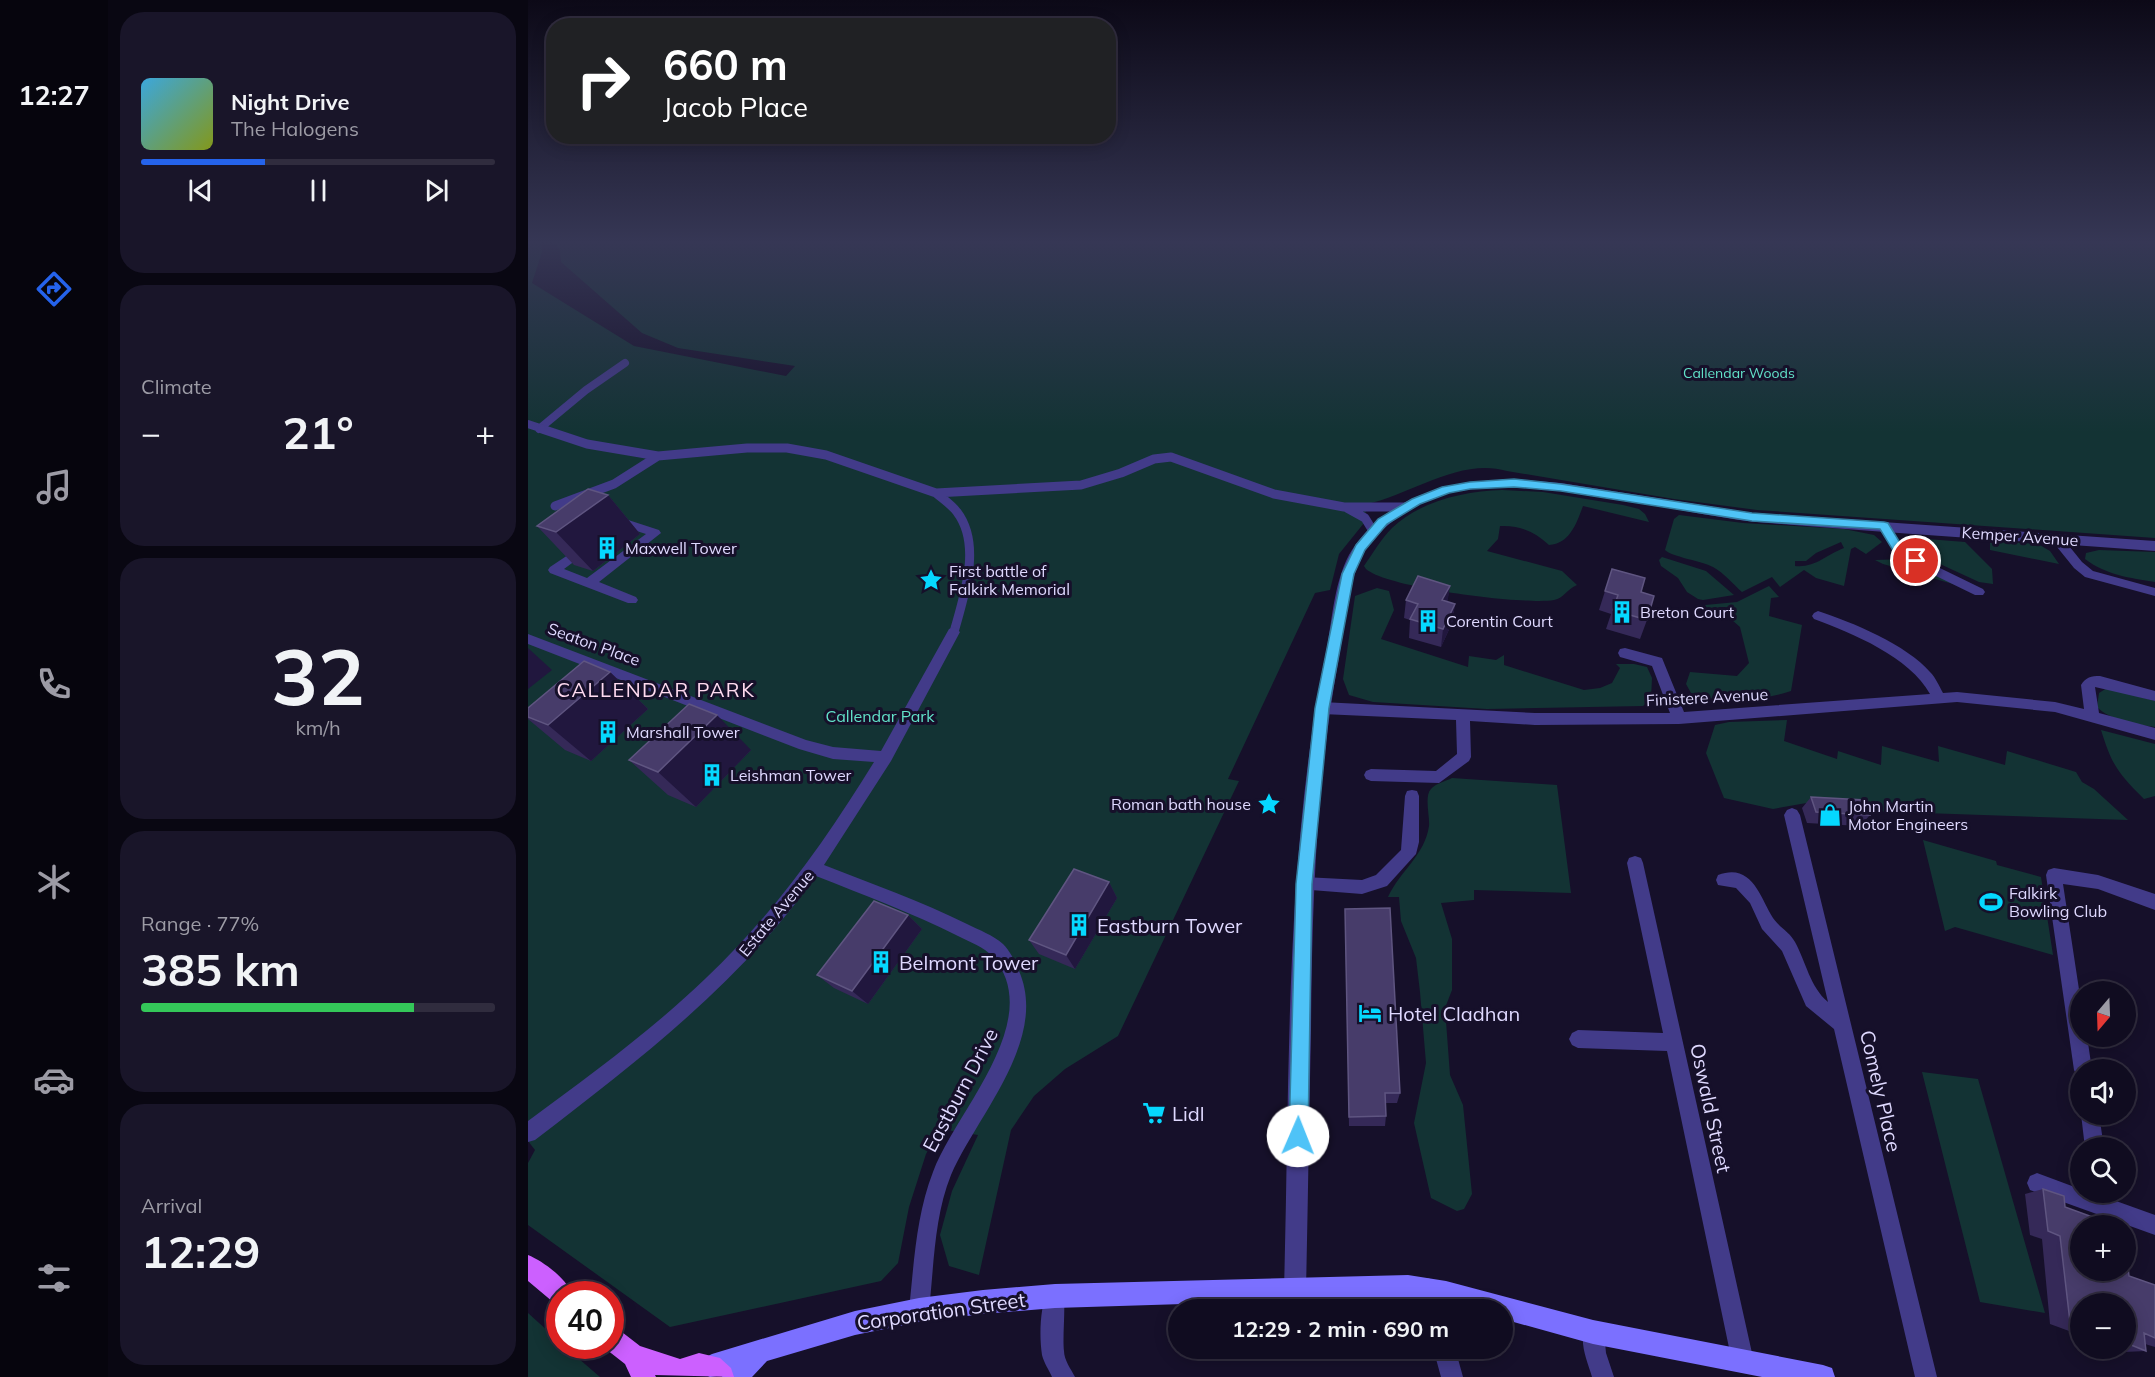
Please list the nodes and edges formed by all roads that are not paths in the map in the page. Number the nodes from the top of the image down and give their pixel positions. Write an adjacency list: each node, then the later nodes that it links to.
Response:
1 (625, 363): 3 (street)
2 (528, 424): 3 (street)
3 (539, 429): 4 (street)
4 (658, 456): 5 (street); 6 (street)
5 (936, 494): 7 (street); 22 (street)
6 (555, 506)
7 (1344, 507): 8 (street); 11 (street)
8 (1404, 507): 9 (street, Kemper Avenue); 11 (street, Kemper Avenue)
9 (1884, 526): 12 (street, Kemper Avenue); 15 (street)
10 (610, 528): 17 (street)
11 (1373, 531): 27 (street, Kemper Avenue)
12 (2057, 539): 14 (street, Kemper Avenue); 19 (street)
13 (592, 542): 17 (street)
14 (2155, 546)
15 (1901, 554): 16 (street); 18 (street)
16 (1886, 556)
17 (588, 584): 20 (street)
18 (1979, 592)
19 (2155, 592)
20 (632, 600)
21 (1818, 616): 26 (street)
22 (954, 632): 32 (street, Estate Avenue)
23 (528, 639): 32 (street, Seaton Place)
24 (1625, 653): 30 (street)
25 (2155, 696): 28 (street)
26 (1939, 698): 28 (street, Finistere Avenue); 30 (street, Finistere Avenue)
27 (1322, 708): 29 (street, Finistere Avenue); 39 (street, Kemper Avenue)
28 (2092, 716): 31 (street, Finistere Avenue)
29 (1463, 717): 30 (street, Finistere Avenue); 33 (street)
30 (1679, 718)
31 (2155, 734)
32 (886, 757): 37 (street, Estate Avenue)
33 (1371, 775)
34 (1412, 796): 39 (street)
35 (1792, 815): 41 (street, Comely Place)
36 (1635, 863): 43 (street, Oswald Street)
37 (814, 868): 45 (street, Estate Avenue); 55 (street, Eastburn Drive)
38 (1724, 880): 41 (street)
39 (1304, 884): 52 (street, Kemper Avenue)
40 (2155, 902): 44 (street)
41 (1842, 1024): 71 (street, Comely Place)
42 (1578, 1039): 43 (street)
43 (1674, 1042): 62 (street, Oswald Street)
44 (2081, 1059)
45 (528, 1133)
46 (2037, 1183): 47 (street)
47 (2070, 1192)
48 (2109, 1203): 49 (street)
49 (2155, 1225)
50 (528, 1266): 51 (main road)
51 (546, 1281)
52 (1295, 1289): 53 (main road, Corporation Street); 54 (main road, Corporation Street)
53 (1055, 1296): 55 (main road, Corporation Street); 67 (street)
54 (1431, 1299)
55 (919, 1310): 59 (main road, Corporation Street)
56 (1513, 1316): 57 (main road, Corporation Street)
57 (1593, 1332): 62 (main road, Corporation Street); 69 (street)
58 (624, 1349): 60 (main road)
59 (759, 1353): 63 (main road, Corporation Street); 66 (main road, Corporation Street)
60 (633, 1356): 64 (main road); 65 (main road)
61 (1447, 1359): 68 (street)
62 (1743, 1362): 70 (main road, Corporation Street)
63 (717, 1372): 64 (main road)
64 (677, 1374)
65 (645, 1377)
66 (734, 1377)
67 (1064, 1377)
68 (1452, 1377)
69 (1603, 1377)
70 (1823, 1377)
71 (1926, 1377)

